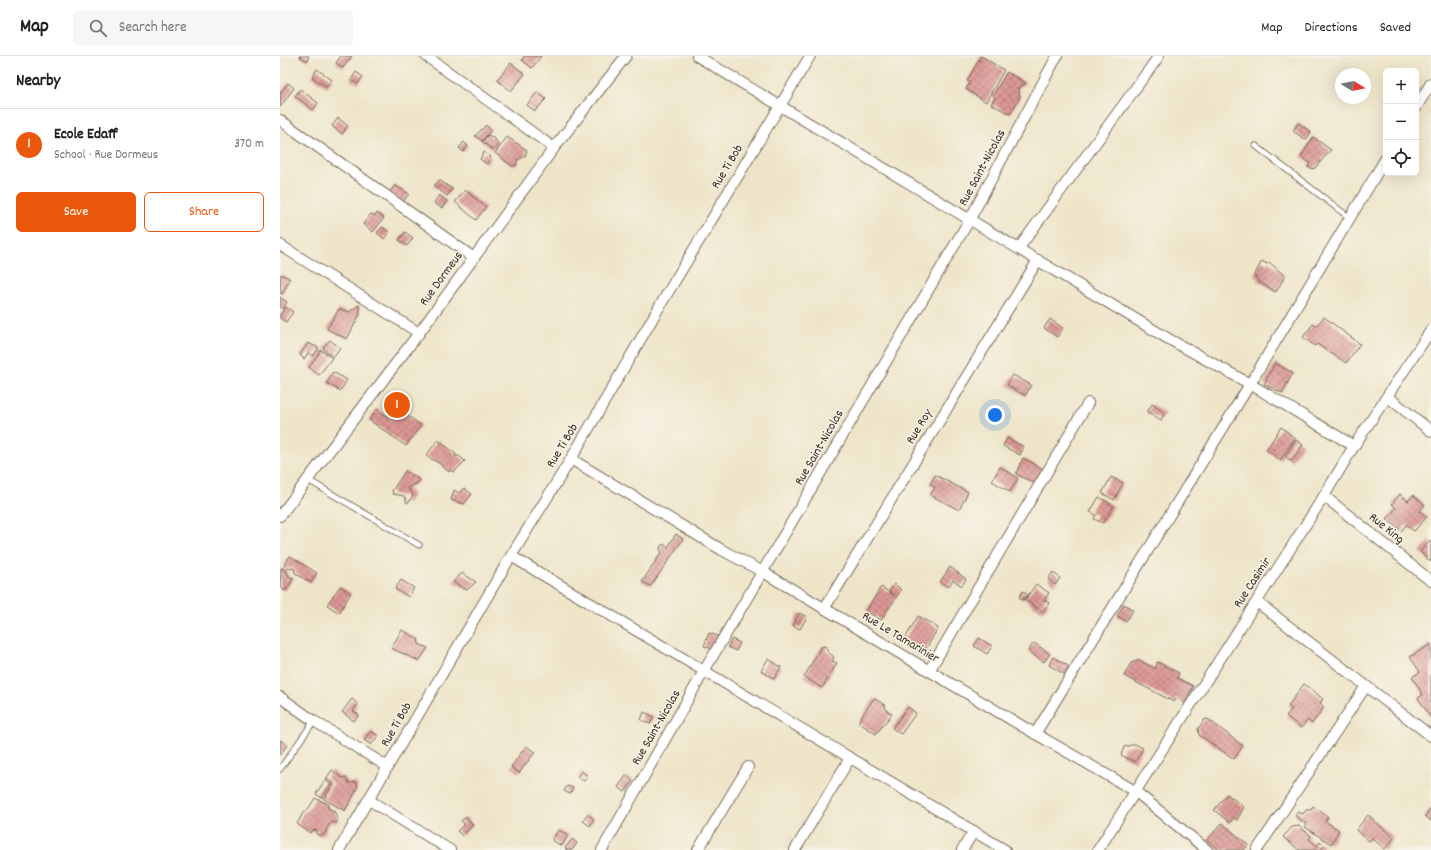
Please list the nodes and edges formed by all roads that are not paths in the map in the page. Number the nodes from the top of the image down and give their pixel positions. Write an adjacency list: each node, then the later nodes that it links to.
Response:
1 (426, 56): 12 (street)
2 (626, 56): 12 (street, Rue Dormeus)
3 (697, 56): 9 (street)
4 (810, 56): 9 (street, Rue Ti Bob)
5 (1057, 56): 15 (street, Rue Saint-Nicolas)
6 (1159, 56): 17 (street)
7 (1431, 83): 8 (street)
8 (1418, 104)
9 (780, 106): 15 (street); 27 (street, Rue Ti Bob)
10 (280, 120): 18 (street)
11 (1256, 146): 14 (lane)
12 (554, 148): 18 (street, Rue Dormeus)
13 (1383, 163): 14 (street)
14 (1350, 218): 22 (street)
15 (970, 219): 17 (street); 33 (street, Rue Saint-Nicolas)
16 (280, 245): 21 (street)
17 (1019, 248): 19 (street)
18 (474, 258): 21 (street, Rue Dormeus)
19 (1038, 260): 22 (street); 36 (street, Rue Roy)
20 (1431, 330): 23 (street, Rue Casimir)
21 (419, 333): 28 (street, Rue Dormeus)
22 (1250, 384): 26 (street); 42 (street)
23 (1388, 397): 25 (street); 26 (street, Rue Casimir)
24 (1088, 403): 38 (street)
25 (1431, 431)
26 (1354, 446): 29 (street, Rue Casimir)
27 (571, 460): 32 (street, Rue Ti Bob); 33 (street, Rue Le Tamarinier)
28 (308, 480): 30 (street, Rue Dormeus); 31 (lane)
29 (1324, 496): 34 (street, Rue King); 35 (street, Rue Casimir)
30 (280, 516)
31 (419, 545)
32 (511, 556): 37 (street); 45 (street, Rue Ti Bob)
33 (762, 572): 36 (street, Rue Le Tamarinier); 37 (street, Rue Saint-Nicolas)
34 (1431, 581)
35 (1257, 602): 39 (street); 48 (street, Rue Casimir)
36 (824, 609): 38 (street, Rue Le Tamarinier)
37 (704, 671): 44 (street); 53 (street, Rue Saint-Nicolas)
38 (929, 671): 42 (street, Rue Le Tamarinier)
39 (1366, 686): 43 (street); 60 (street)
40 (280, 696): 41 (street)
41 (314, 721): 45 (street); 47 (lane)
42 (1035, 734): 48 (street, Rue Le Tamarinier)
43 (1431, 736)
44 (850, 758): 50 (street); 55 (street)
45 (388, 766): 49 (street, Rue Ti Bob)
46 (748, 767): 54 (street)
47 (280, 769)
48 (1136, 791): 58 (street, Rue Casimir); 59 (street, Rue Le Tamarinier)
49 (369, 800): 51 (street, Rue Ti Bob); 52 (street)
50 (974, 831): 56 (street); 57 (street)
51 (339, 850)
52 (450, 850)
53 (602, 850)
54 (698, 850)
55 (795, 850)
56 (962, 850)
57 (1005, 850)
58 (1098, 850)
59 (1207, 850)
60 (1257, 850)

